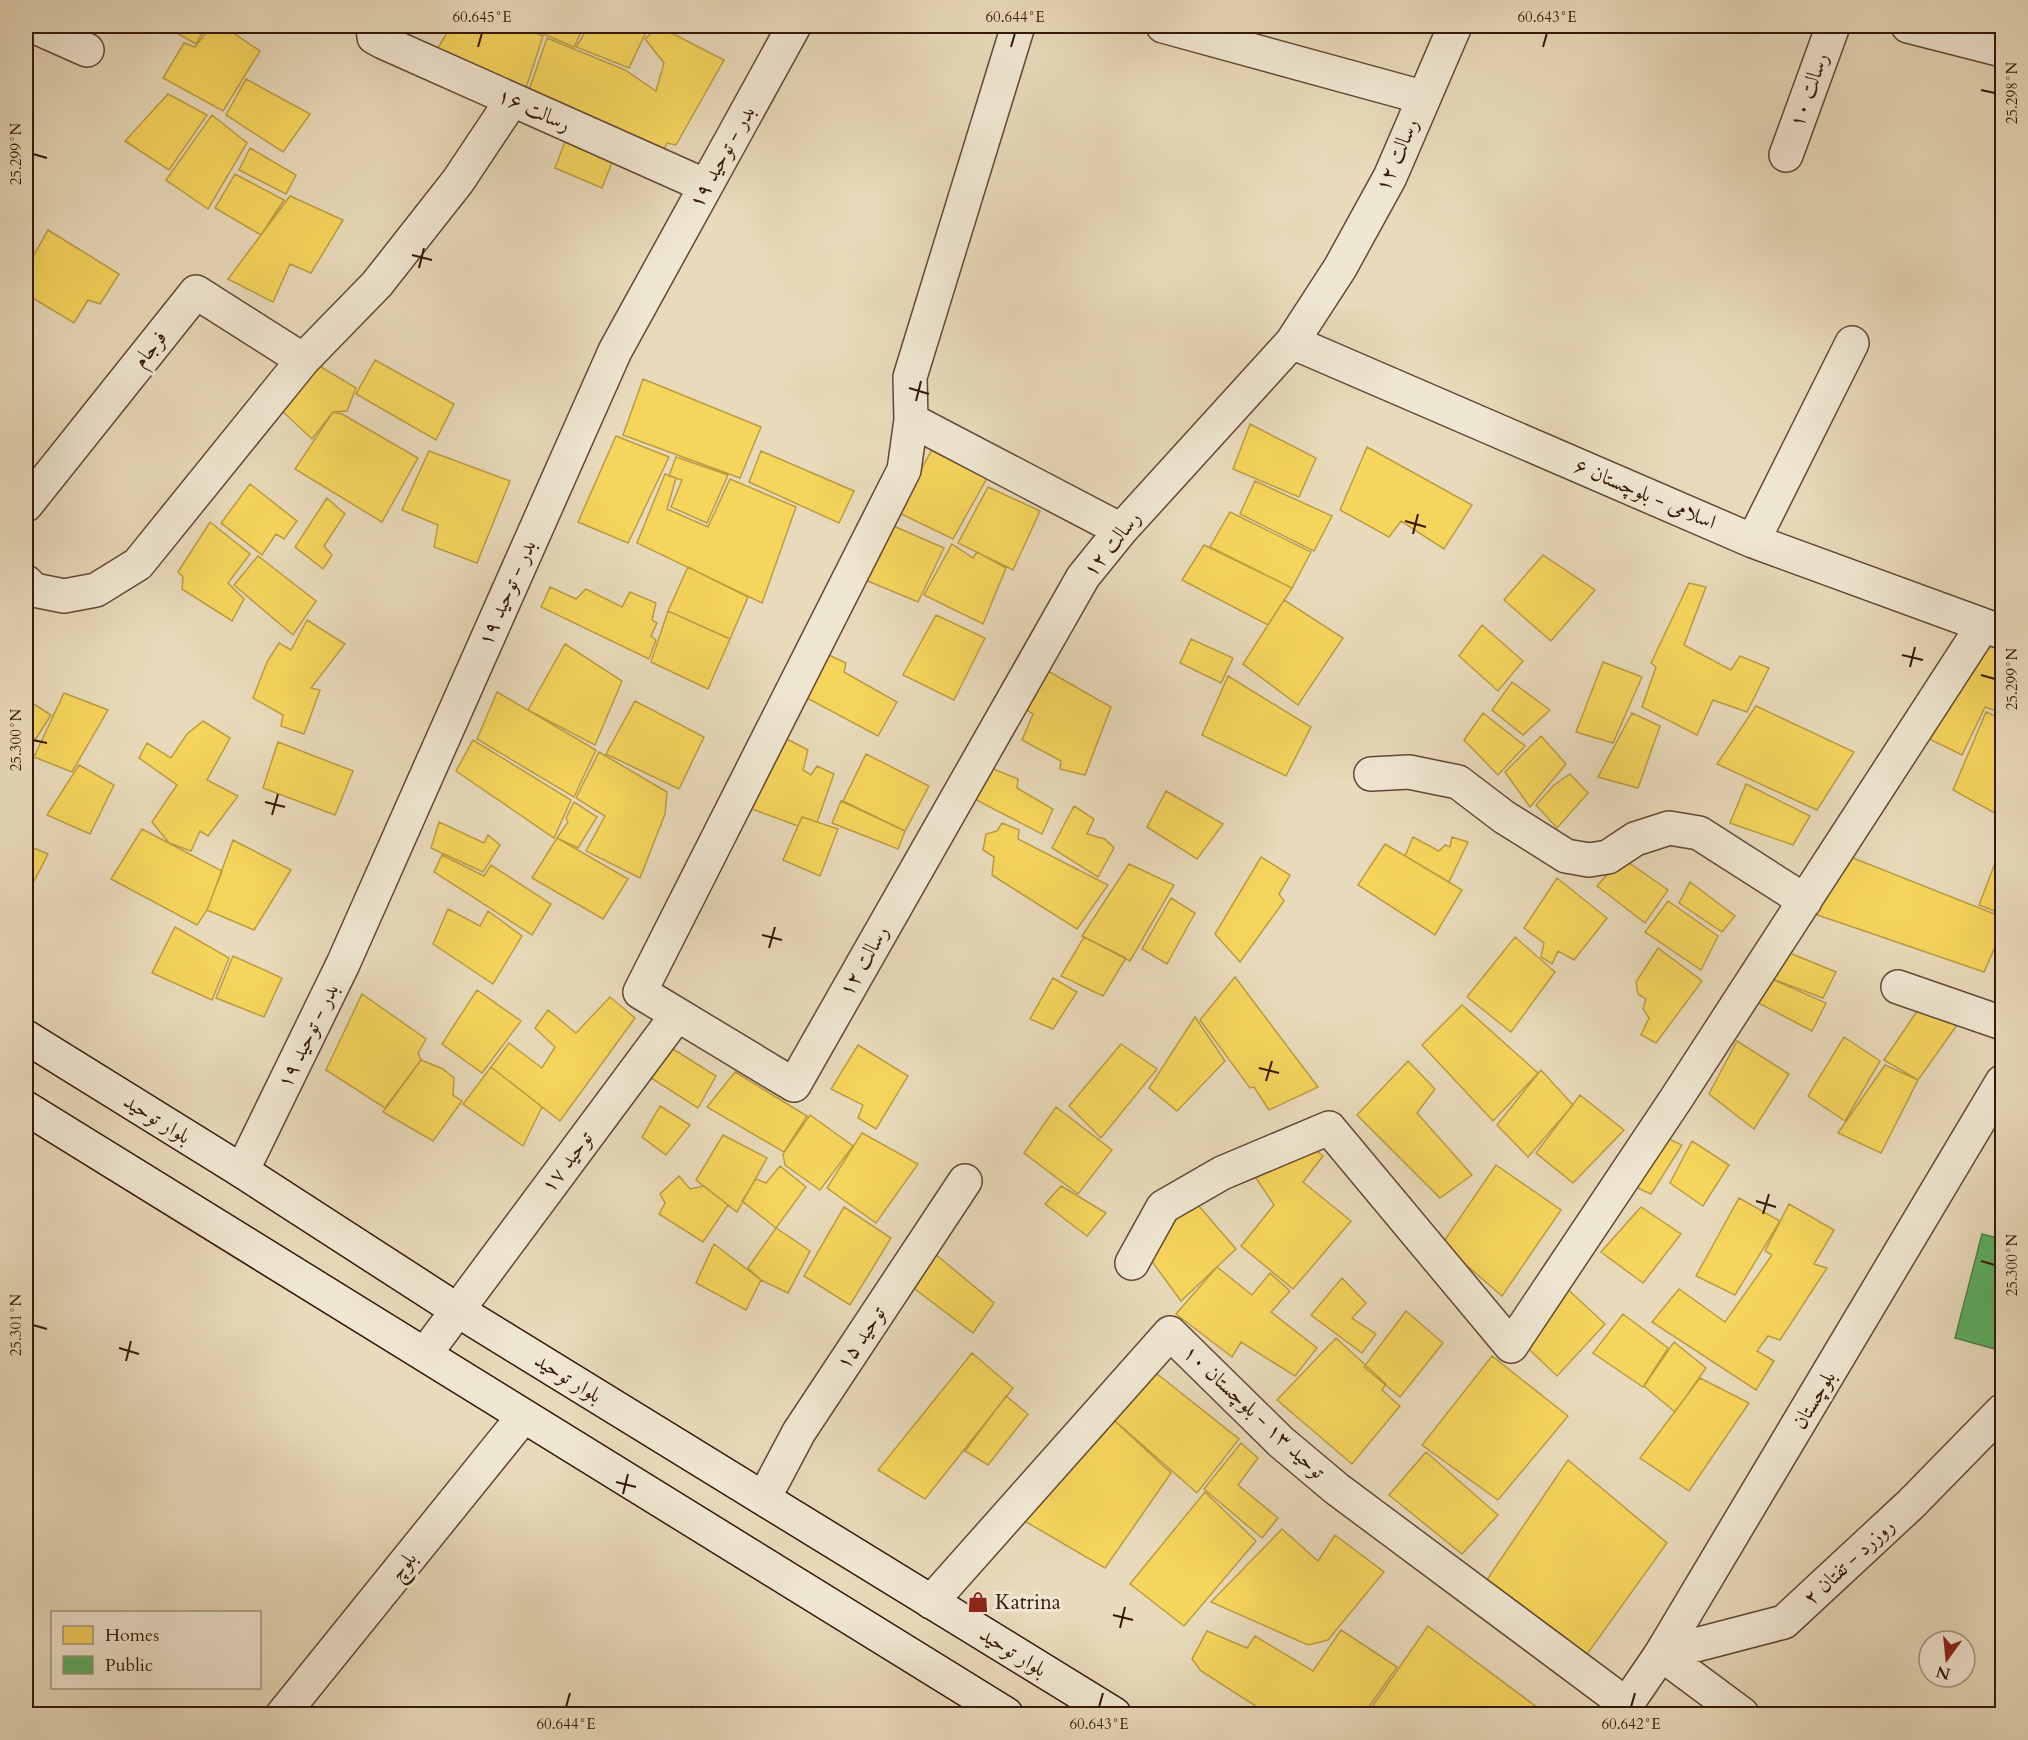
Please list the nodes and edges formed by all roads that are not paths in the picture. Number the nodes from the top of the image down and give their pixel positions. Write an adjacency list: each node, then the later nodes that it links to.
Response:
1 (33, 26): 9 (street)
2 (373, 26): 12 (street, رسالت ۱۶)
3 (795, 26): 14 (street, بدر - توحید ۱۹)
4 (1018, 26): 18 (street)
5 (1162, 26): 11 (street)
6 (1455, 26): 11 (street, رسالت ۱۲)
7 (1833, 26): 13 (street, رسالت ۱۰)
8 (1908, 26): 10 (street)
9 (87, 50)
10 (2002, 50)
11 (1422, 98): 15 (street, رسالت ۱۲)
12 (512, 100): 14 (street, رسالت ۱۶); 17 (street)
13 (1786, 155)
14 (706, 186): 32 (street, بدر - توحید ۱۹)
15 (1292, 342): 20 (street, رسالت ۱۲); 21 (street, اسلامی - بلوچستان ۶)
16 (1852, 343): 21 (street)
17 (303, 360): 19 (street, فرجام); 22 (street)
18 (911, 420): 20 (street); 27 (street)
19 (26, 505)
20 (1121, 530): 27 (street, رسالت ۱۲)
21 (1753, 541): 23 (street, اسلامی - بلوچستان ۶)
22 (26, 582)
23 (1992, 629): 25 (street)
24 (1371, 774): 25 (street)
25 (1805, 901): 34 (street)
26 (1898, 987): 28 (street)
27 (677, 1015): 35 (street, توحید ۱۷)
28 (2002, 1023)
29 (26, 1037): 32 (street, بلوار توحید)
30 (2002, 1082): 41 (street, بلوچستان)
31 (26, 1108): 36 (street)
32 (242, 1171): 35 (street, بلوار توحید)
33 (965, 1181): 39 (street, توحید ۱۵)
34 (1132, 1263)
35 (457, 1310): 36 (street, توحید ۱۷); 39 (street, بلوار توحید)
36 (425, 1354): 38 (street)
37 (2002, 1411): 41 (street, روزرد - تفتان ۲)
38 (523, 1417): 43 (street, بلوچ); 44 (street)
39 (764, 1498): 40 (street, بلوار توحید)
40 (931, 1602): 42 (street, توحید ۱۳ - بلوچستان ۱۰); 45 (street, بلوار توحید)
41 (1661, 1654): 42 (street, بلوچستان); 46 (street)
42 (1624, 1710)
43 (283, 1714)
44 (1006, 1714)
45 (1114, 1714)
46 (1742, 1714)

